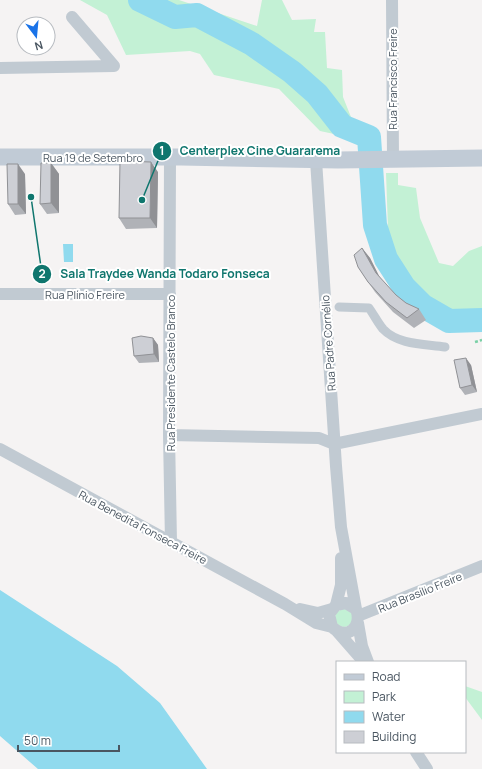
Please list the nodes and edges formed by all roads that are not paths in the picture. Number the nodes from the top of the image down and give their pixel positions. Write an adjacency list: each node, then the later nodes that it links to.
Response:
1 (392, 0): 7 (street, Rua Francisco Freire)
2 (72, 17): 3 (street)
3 (0, 68)
4 (0, 157): 5 (main road, Rua 19 de Setembro)
5 (170, 157): 8 (main road, Rua 19 de Setembro); 10 (street, Rua Presidente Castelo Branco)
6 (482, 158): 7 (main road, Rua 19 de Setembro)
7 (388, 159): 8 (main road, Rua 19 de Setembro)
8 (316, 160): 15 (street, Rua Padre Cornélio)
9 (0, 294): 10 (street, Rua Plínio Freire)
10 (170, 294): 14 (street, Rua Presidente Castelo Branco)
11 (339, 307): 12 (street)
12 (445, 347)
13 (482, 414): 15 (street)
14 (169, 434): 15 (street); 18 (street, Rua Presidente Castelo Branco)
15 (334, 444): 17 (street, Rua Padre Cornélio)
16 (0, 449): 18 (street, Rua Benedita Fonseca Freire)
17 (341, 527): 21 (street, Rua Padre Cornélio); 22 (street, Rua Padre Cornélio)
18 (171, 542): 20 (street, Rua Benedita Fonseca Freire)
19 (482, 566): 22 (street, Rua Brasílio Freire)
20 (285, 604): 21 (street); 23 (street)
21 (334, 607): 22 (street); 23 (street)
22 (357, 616): 23 (street); 25 (street, Rua Padre Cornélio)
23 (334, 629): 24 (street)
24 (363, 661)
25 (368, 661)
26 (416, 753): 28 (street)
27 (417, 753): 29 (street)
28 (423, 769)
29 (427, 769)

